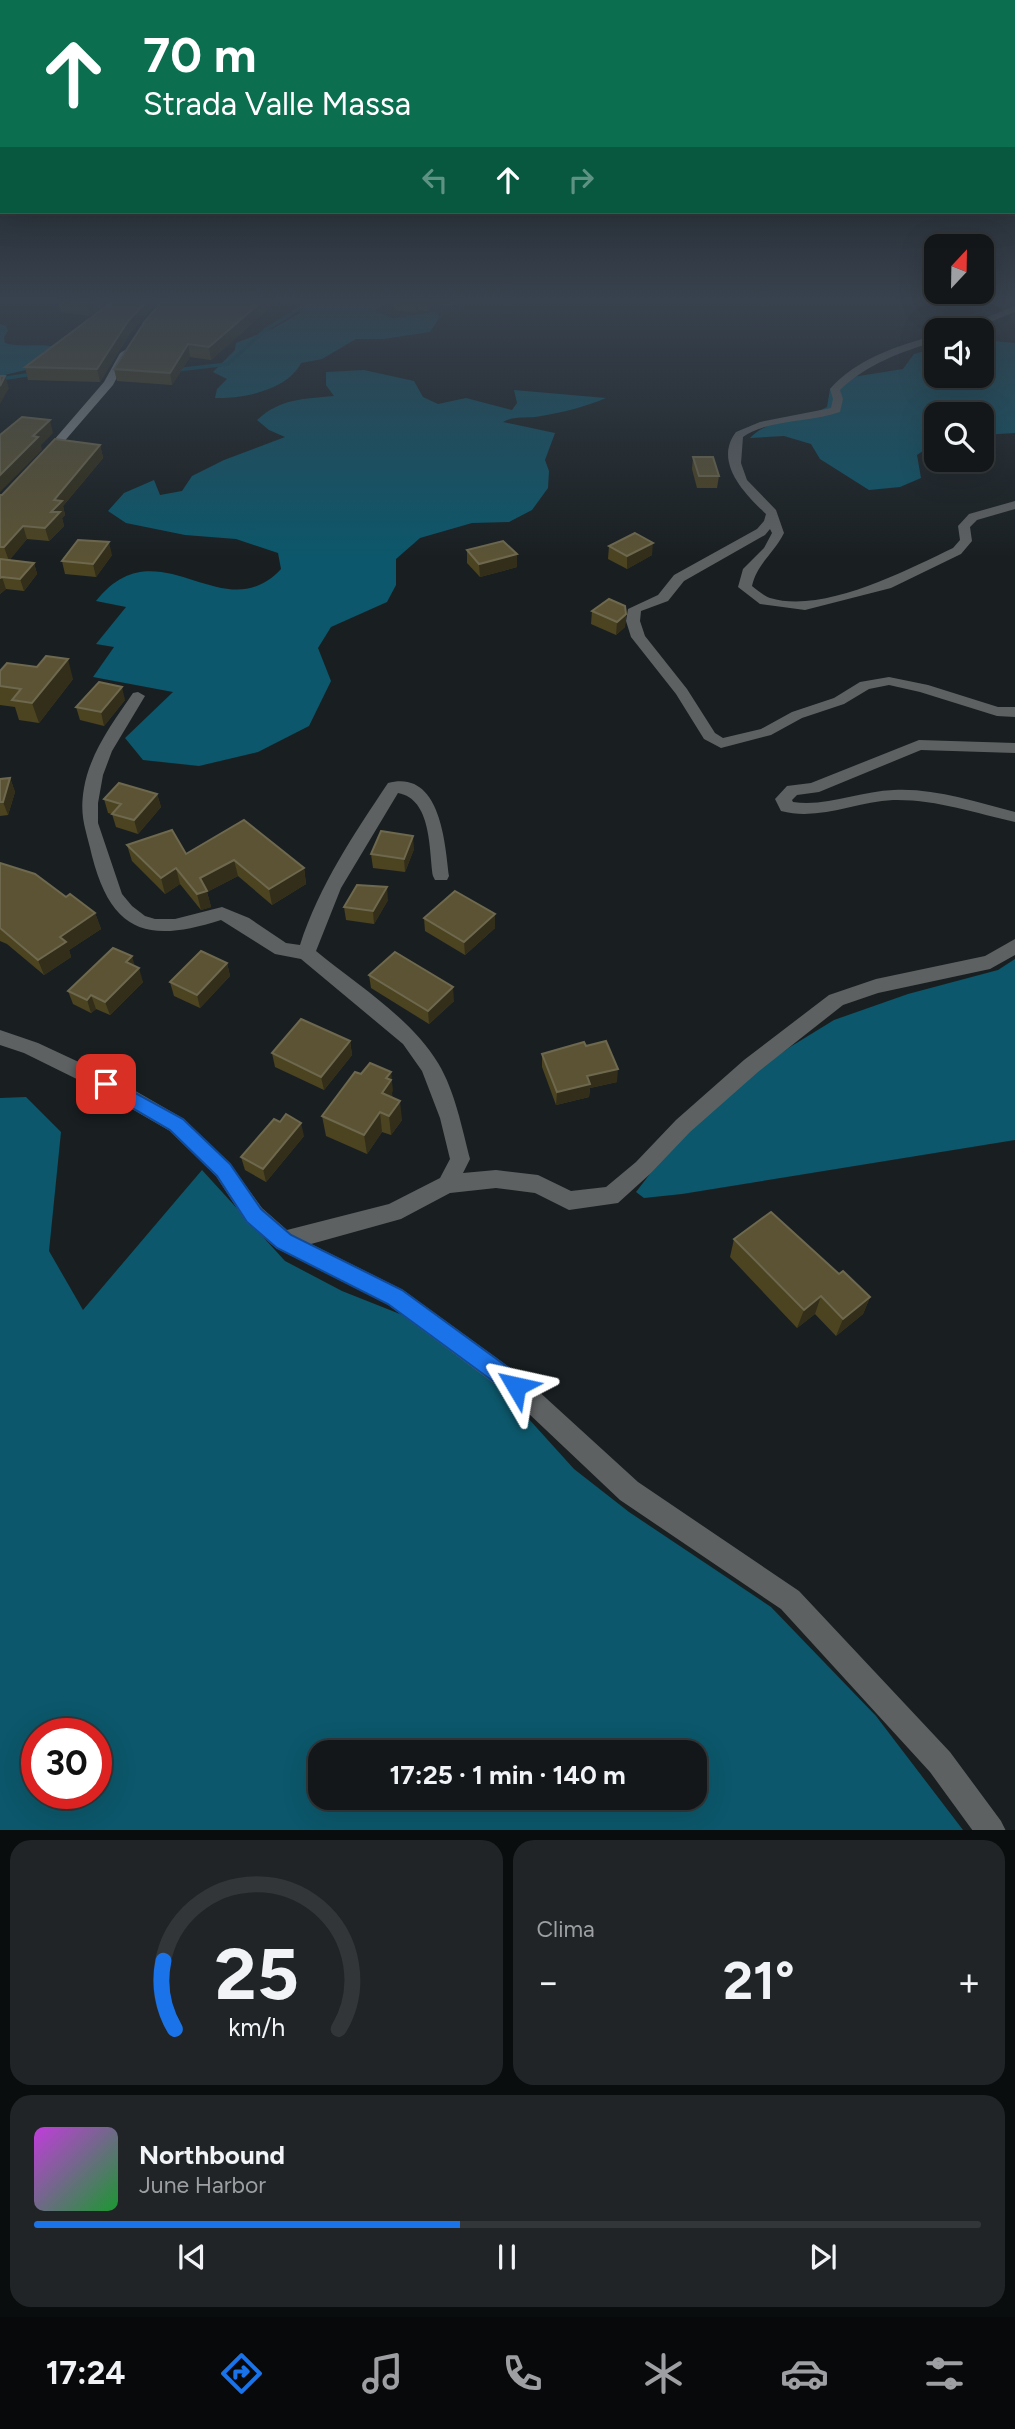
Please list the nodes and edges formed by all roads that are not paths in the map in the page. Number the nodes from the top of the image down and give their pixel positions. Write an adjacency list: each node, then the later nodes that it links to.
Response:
1 (105, 387): 3 (main road)
2 (836, 387): 5 (street)
3 (36, 466)
4 (1015, 505): 5 (street)
5 (771, 517): 7 (street)
6 (138, 696): 12 (street)
7 (1015, 712)
8 (1015, 748): 9 (street)
9 (1015, 817)
10 (441, 876): 12 (street)
11 (1015, 946): 14 (street)
12 (306, 953): 14 (street)
13 (0, 1037): 15 (street)
14 (447, 1184): 15 (street)
15 (284, 1241): 16 (street)
16 (991, 1830)

